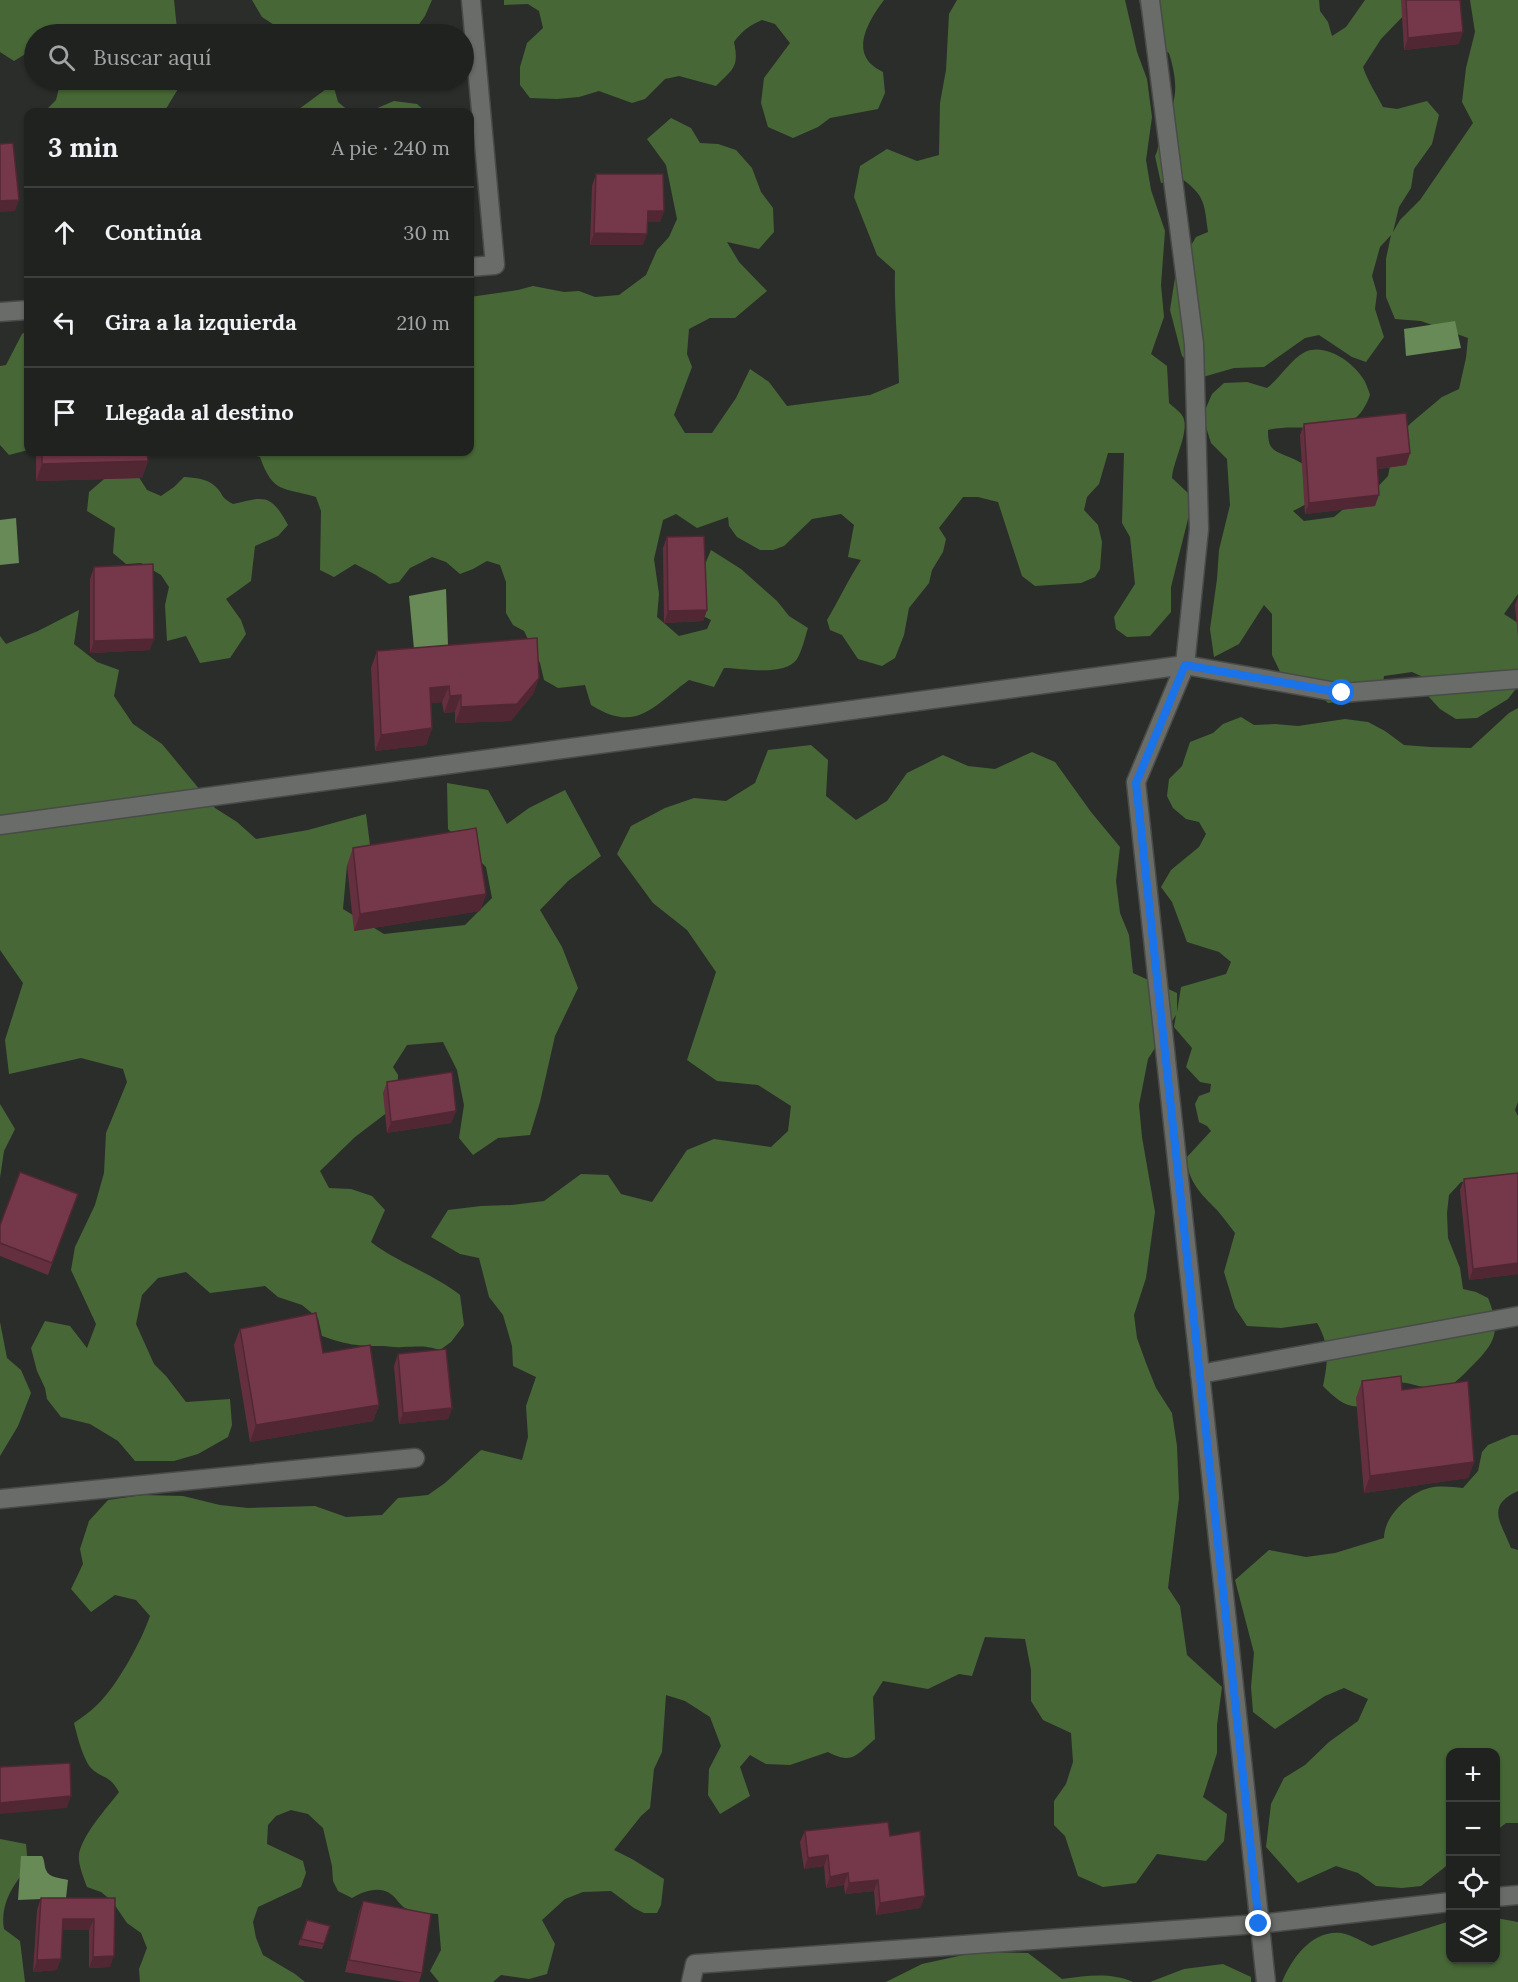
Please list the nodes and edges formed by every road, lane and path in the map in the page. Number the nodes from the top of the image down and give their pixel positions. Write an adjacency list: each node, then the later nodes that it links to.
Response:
1 (471, 0): 3 (street)
2 (1149, 0): 8 (street)
3 (473, 24)
4 (474, 33): 5 (street)
5 (474, 267)
6 (24, 310): 7 (street)
7 (0, 312)
8 (1185, 665): 9 (street); 10 (street); 12 (street)
9 (1518, 679)
10 (0, 825)
11 (1518, 1317): 12 (street)
12 (1200, 1374): 18 (street)
13 (415, 1458): 14 (street)
14 (0, 1499)
15 (1518, 1895): 16 (street)
16 (1500, 1897)
17 (1446, 1902): 18 (street)
18 (1259, 1924): 19 (street); 20 (street)
19 (691, 1982)
20 (1266, 1982)

